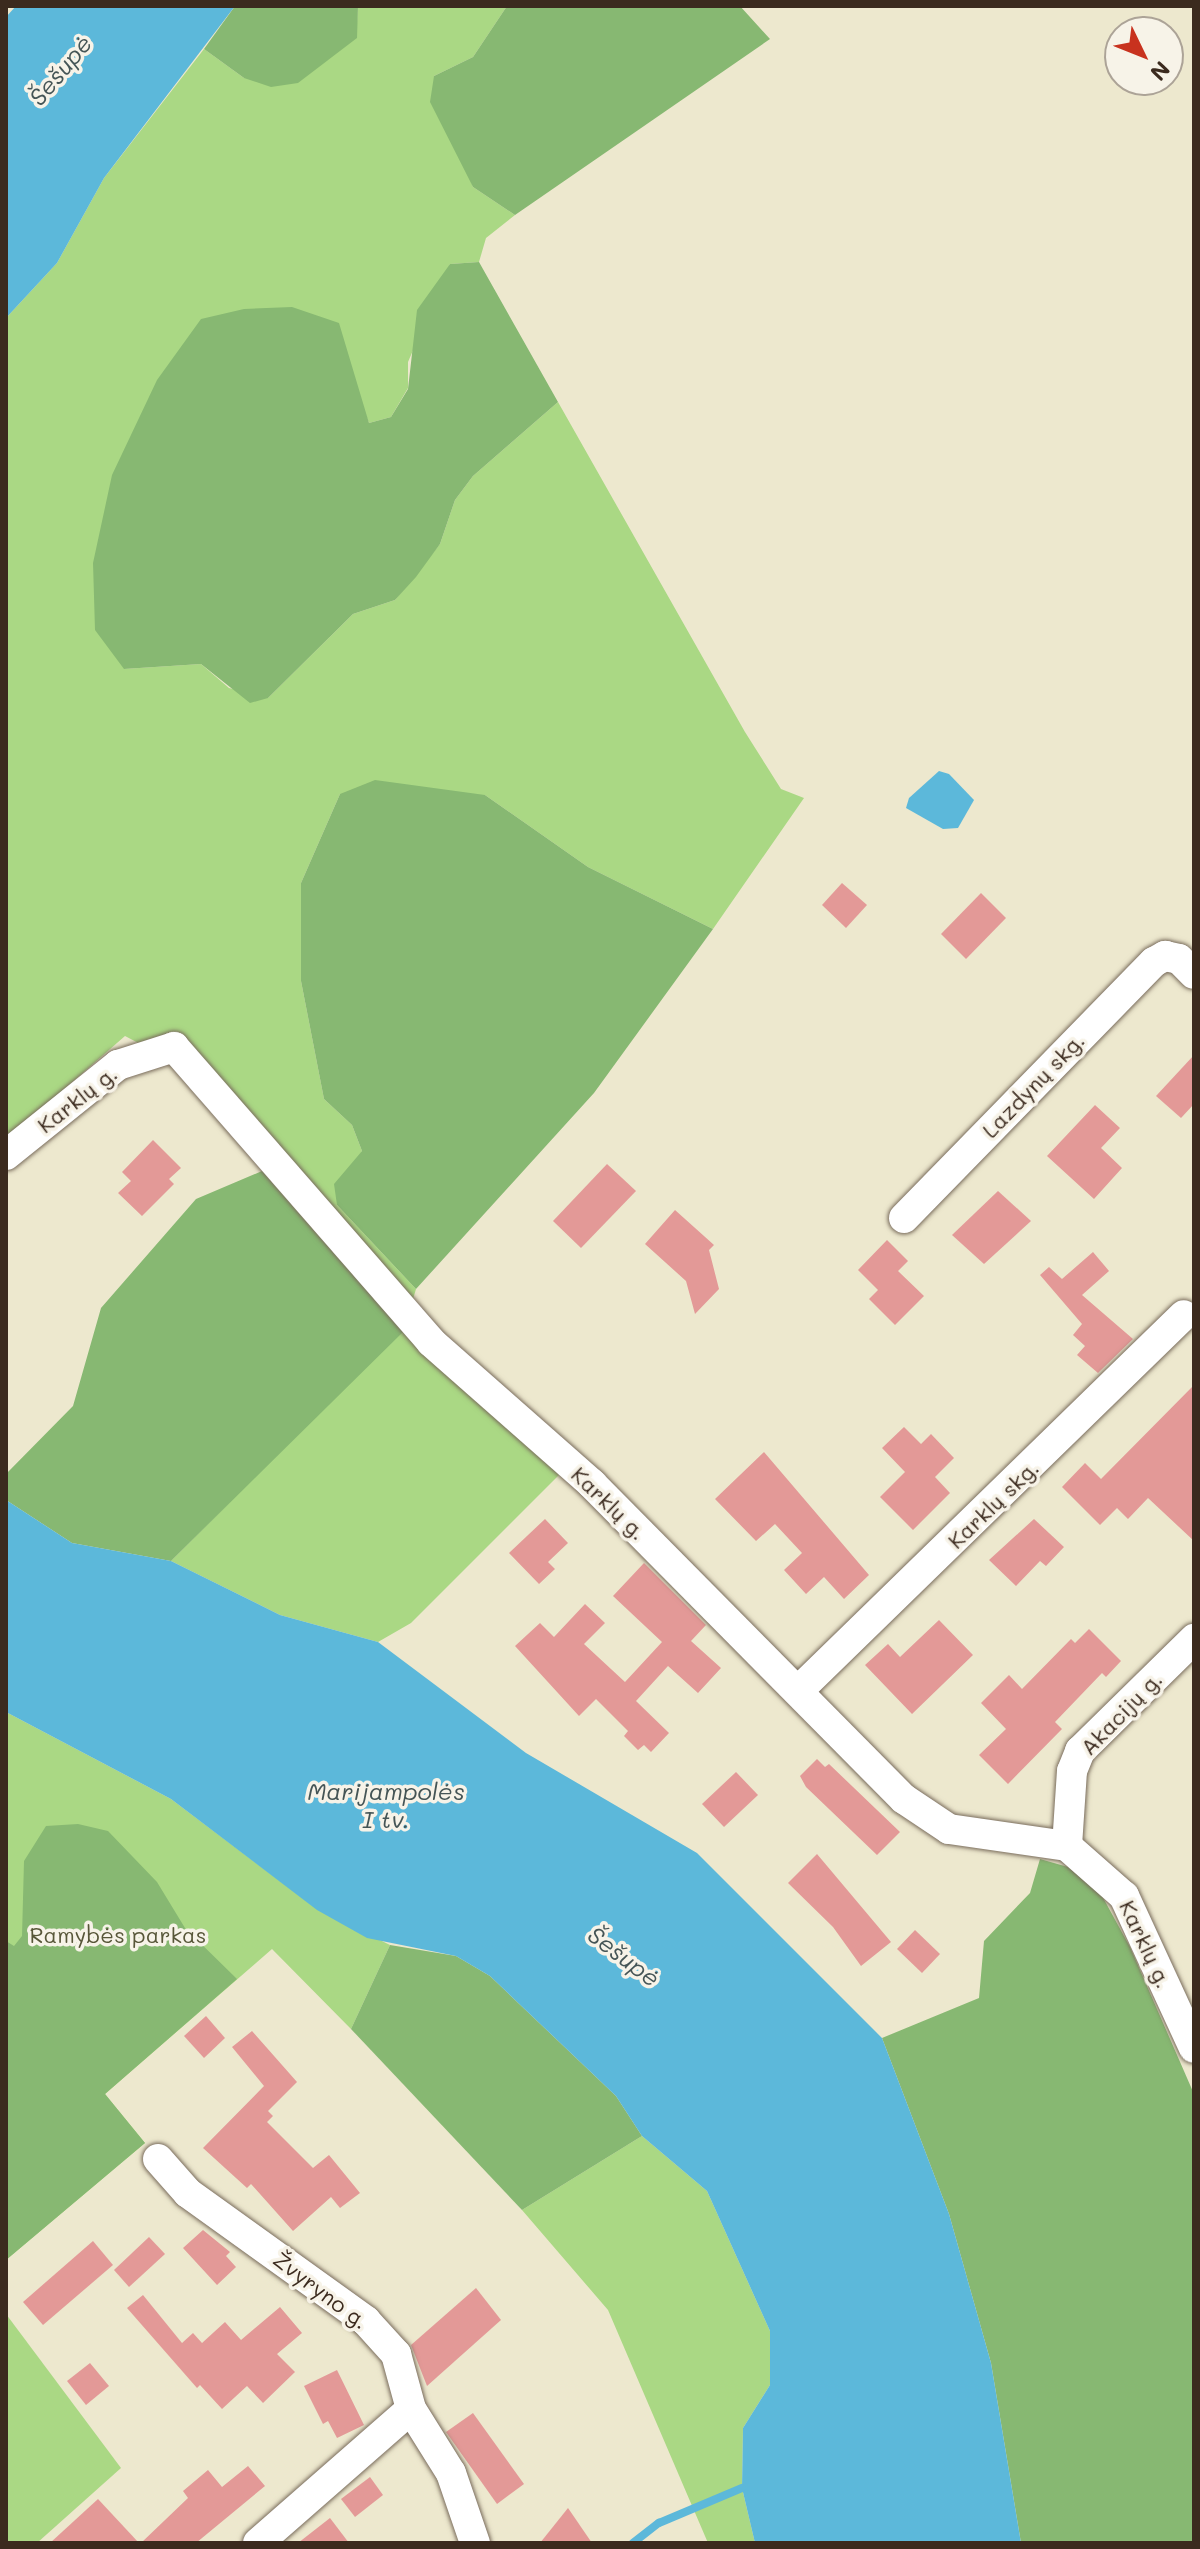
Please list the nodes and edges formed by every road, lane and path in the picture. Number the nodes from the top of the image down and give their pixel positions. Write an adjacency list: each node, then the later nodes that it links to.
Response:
1 (1194, 974): 3 (street, Lazdynų skg.)
2 (6, 1155): 6 (street, Karklų g.)
3 (904, 1218)
4 (1184, 1315): 6 (street, Karklų skg.)
5 (1194, 1639): 7 (street, Akacijų g.)
6 (799, 1690): 7 (street, Karklų g.)
7 (1067, 1846): 8 (street, Karklų g.)
8 (1194, 2048)
9 (158, 2159): 10 (street, Žvyryno g.)
10 (411, 2409): 11 (street); 12 (street, Žvyryno g.)
11 (258, 2543)
12 (475, 2543)

